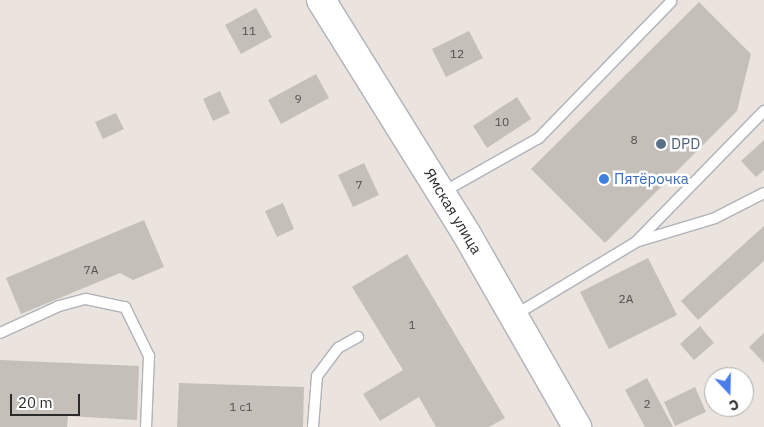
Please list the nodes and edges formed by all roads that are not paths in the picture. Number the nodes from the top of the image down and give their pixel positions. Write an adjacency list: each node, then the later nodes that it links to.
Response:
1 (321, 0): 4 (main road, Ямская улица)
2 (671, 2): 4 (lane)
3 (764, 111): 6 (lane)
4 (442, 193): 7 (main road, Ямская улица)
5 (764, 193): 6 (lane)
6 (636, 242): 7 (lane)
7 (515, 316): 12 (main road, Ямская улица)
8 (0, 334): 10 (lane)
9 (358, 337): 11 (lane)
10 (146, 427)
11 (313, 427)
12 (578, 427)

